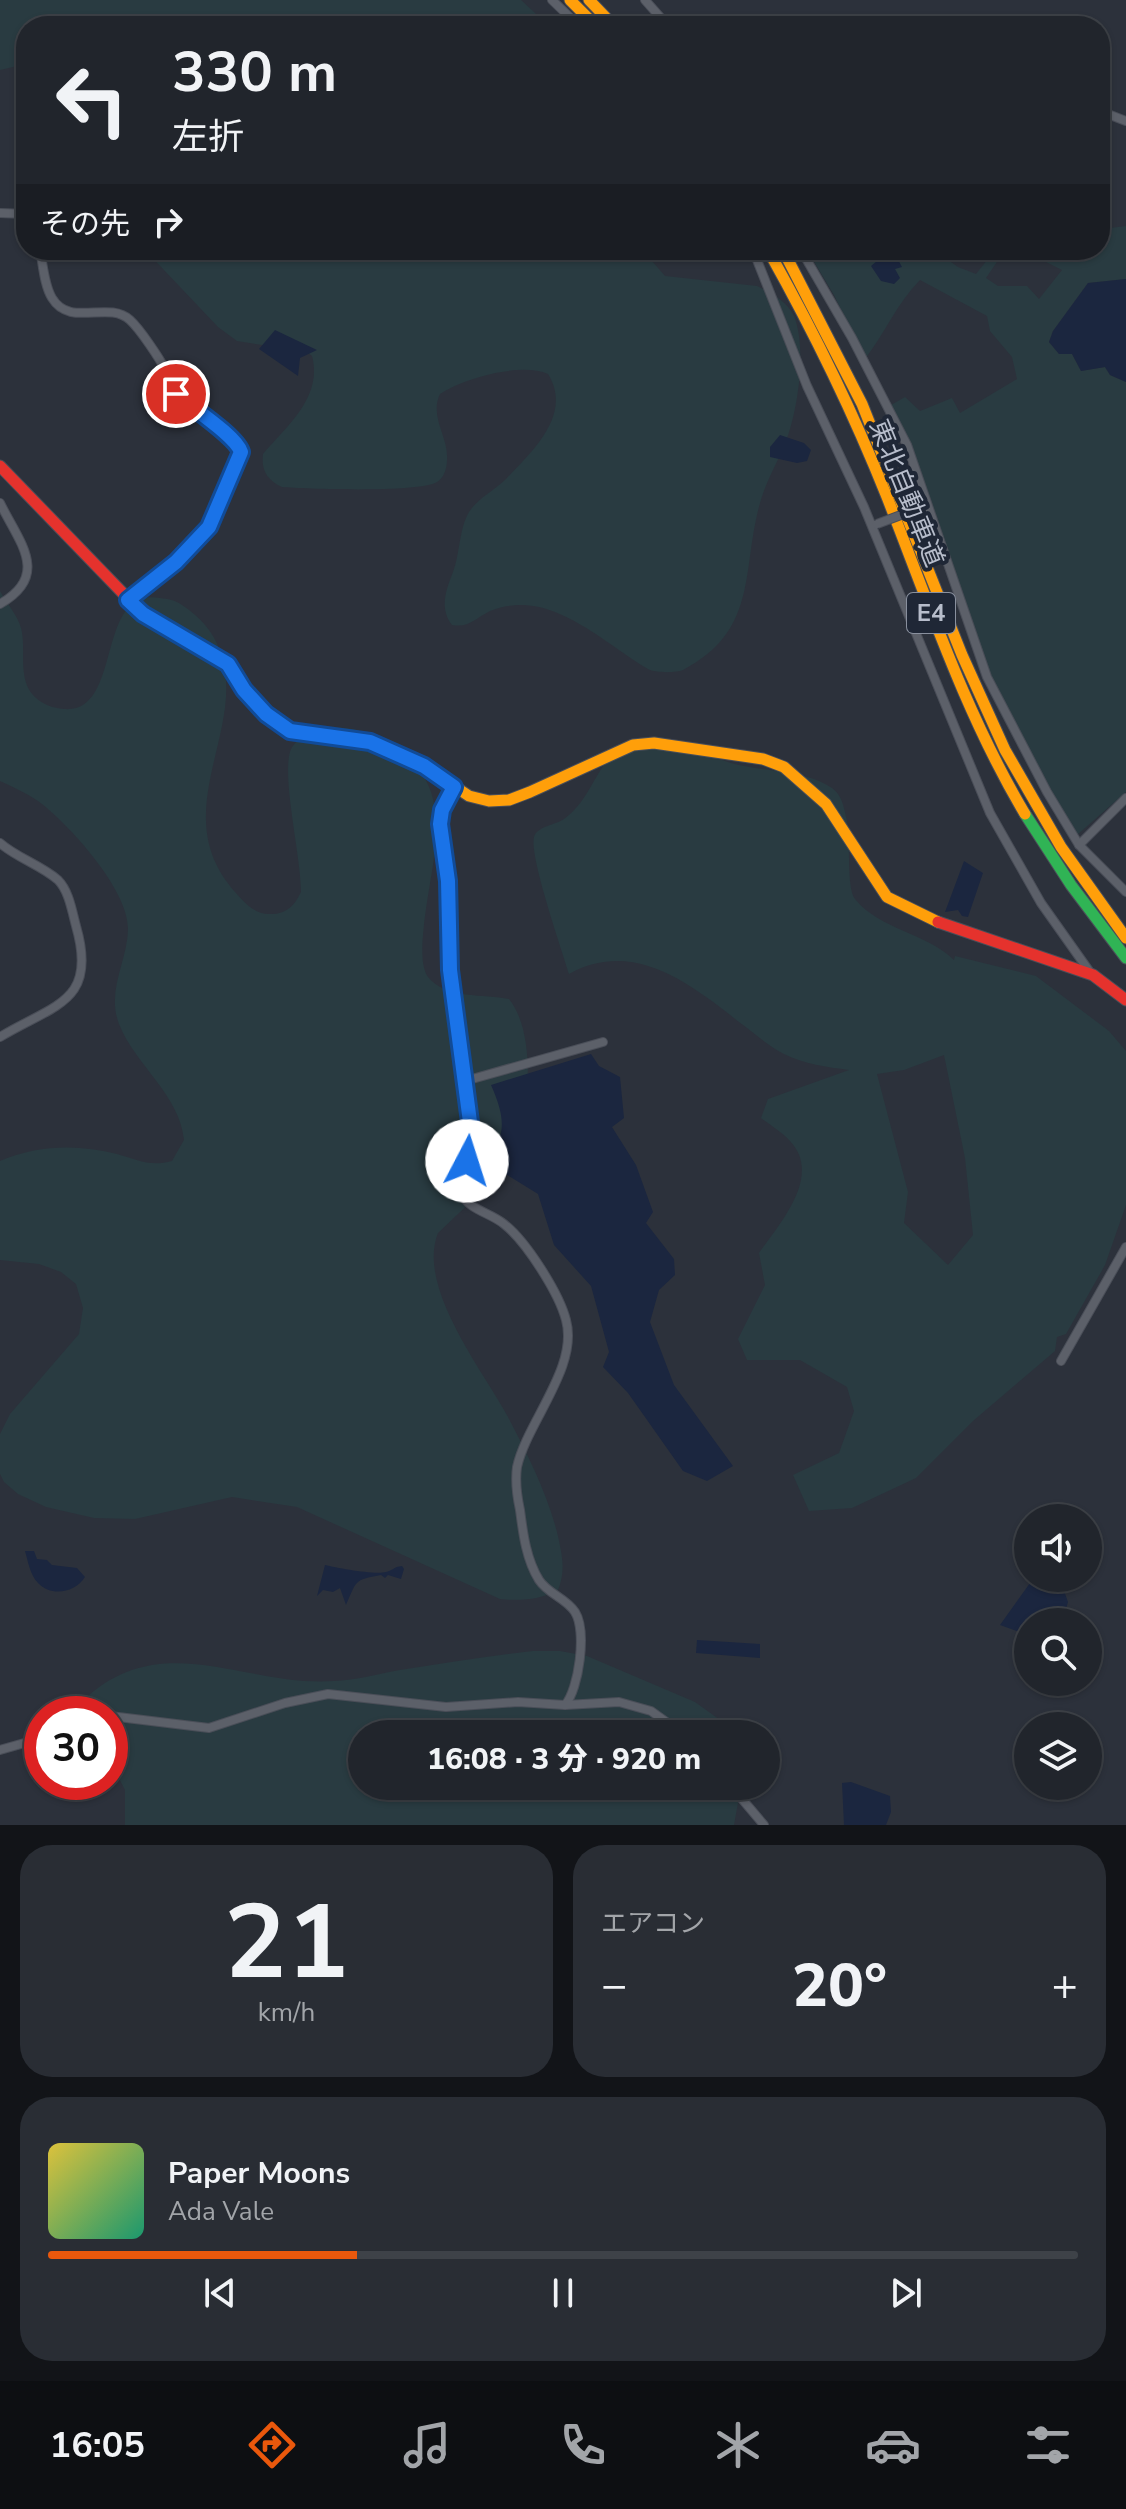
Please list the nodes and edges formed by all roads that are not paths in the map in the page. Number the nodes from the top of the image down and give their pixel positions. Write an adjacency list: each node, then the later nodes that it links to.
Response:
1 (552, 0): 5 (street)
2 (570, 0): 6 (main road)
3 (589, 0): 7 (main road)
4 (645, 0): 8 (street)
5 (569, 16)
6 (586, 16)
7 (604, 16)
8 (659, 16)
9 (42, 260): 18 (street)
10 (757, 260): 17 (street)
11 (773, 260): 26 (main road, 東北自動車道 / E4)
12 (788, 260): 25 (main road, 東北自動車道 / E4)
13 (807, 260): 16 (street)
14 (0, 466): 18 (main road)
15 (0, 503): 19 (street)
16 (925, 507): 17 (street, bridge); 23 (street)
17 (874, 526): 27 (street)
18 (128, 600): 20 (main road)
19 (0, 604)
20 (454, 787): 27 (main road); 31 (street)
21 (1126, 798): 23 (street)
22 (0, 843): 29 (street)
23 (1079, 845): 24 (street)
24 (1126, 892)
25 (1126, 938)
26 (1126, 958)
27 (1093, 975): 28 (main road)
28 (1126, 1000)
29 (0, 1037)
30 (603, 1042): 31 (street)
31 (465, 1081): 34 (street)
32 (1126, 1247): 33 (street)
33 (1061, 1361)
34 (565, 1705): 35 (street); 36 (street)
35 (128, 1718)
36 (666, 1720)
37 (24, 1743): 38 (street)
38 (0, 1750)
39 (743, 1800): 40 (street)
40 (764, 1825)

